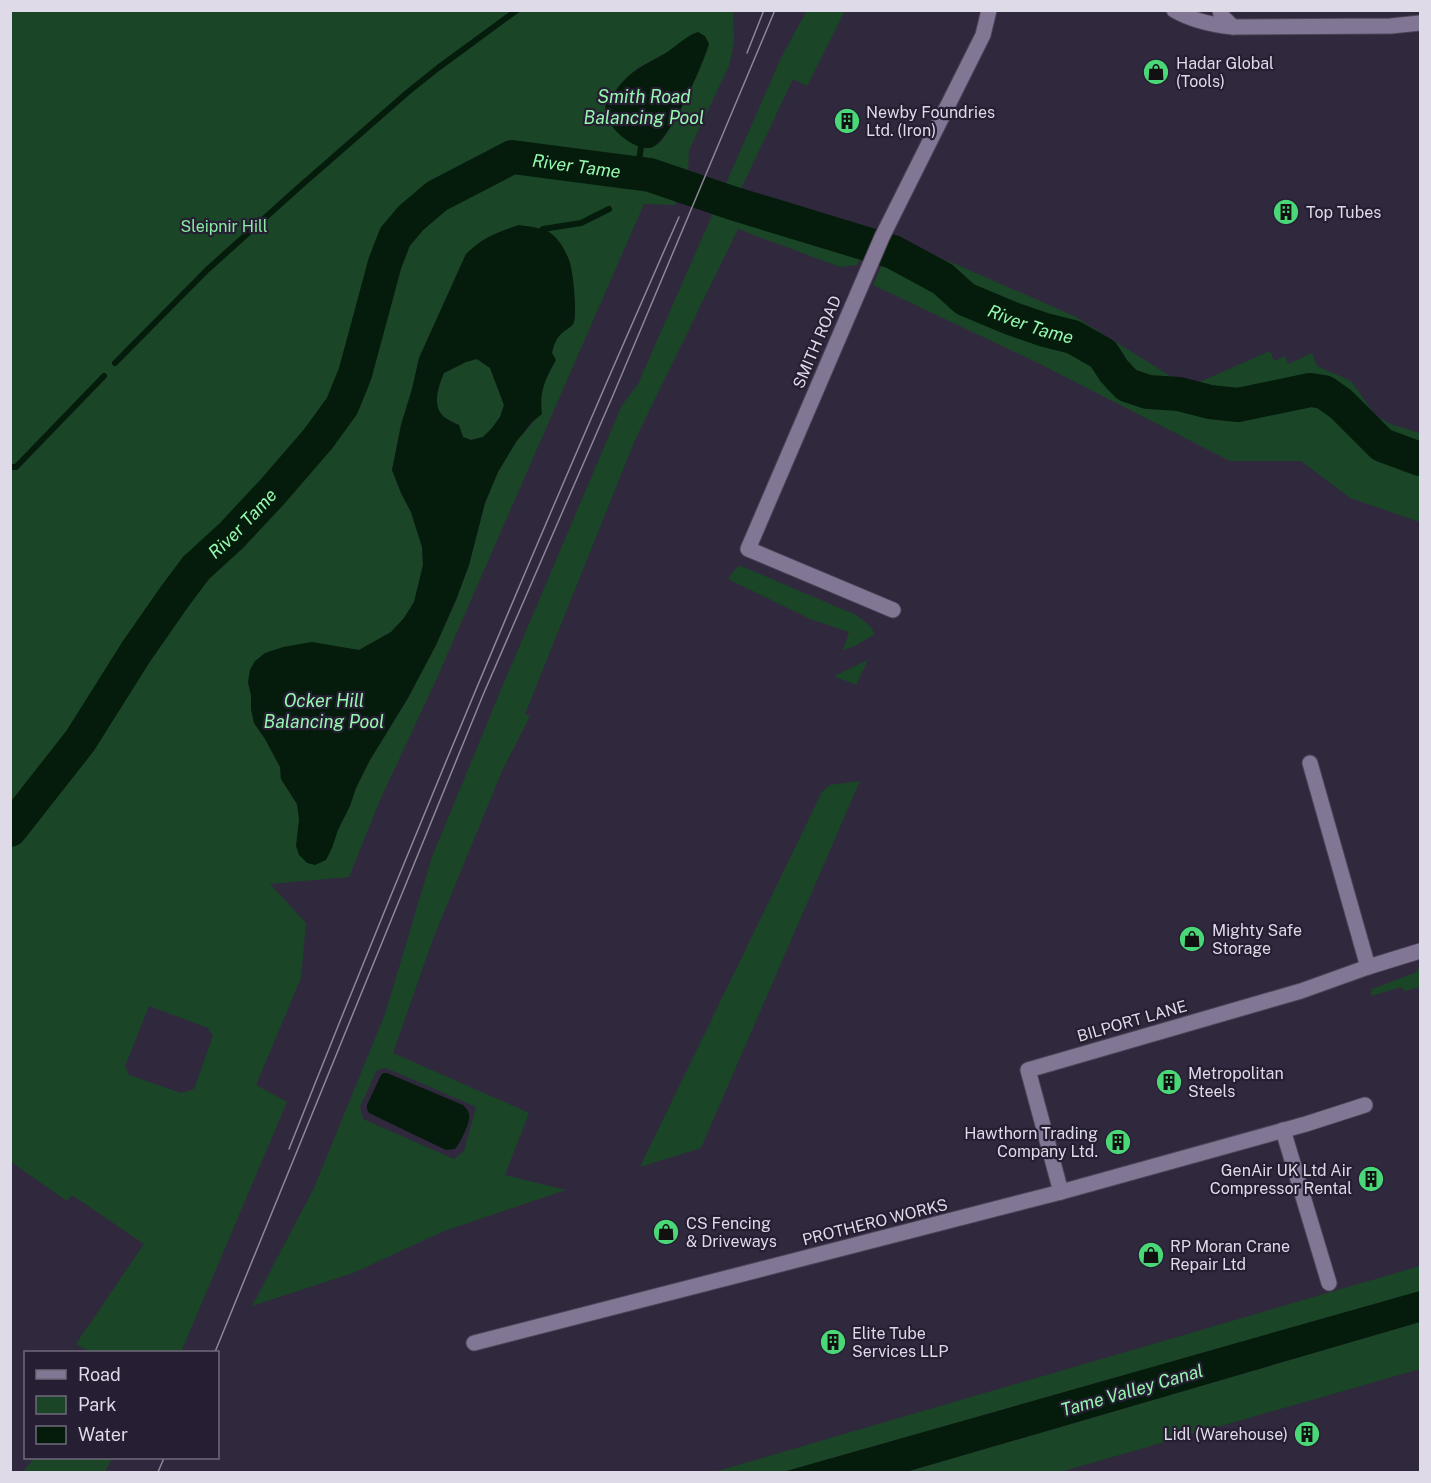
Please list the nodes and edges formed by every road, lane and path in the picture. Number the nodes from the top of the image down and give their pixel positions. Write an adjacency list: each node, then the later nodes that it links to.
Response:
1 (989, 10): 6 (street, SMITH ROAD)
2 (1220, 10): 5 (street)
3 (1175, 11): 5 (street)
4 (1420, 23): 5 (street)
5 (1233, 27)
6 (893, 610)
7 (1310, 763): 9 (street)
8 (1420, 951): 9 (street, BILPORT LANE)
9 (1368, 967): 12 (street, BILPORT LANE)
10 (1365, 1105): 11 (street, PROTHERO WORKS)
11 (1283, 1130): 12 (street, PROTHERO WORKS); 13 (street)
12 (1061, 1192): 14 (street, PROTHERO WORKS)
13 (1329, 1283)
14 (474, 1343)

